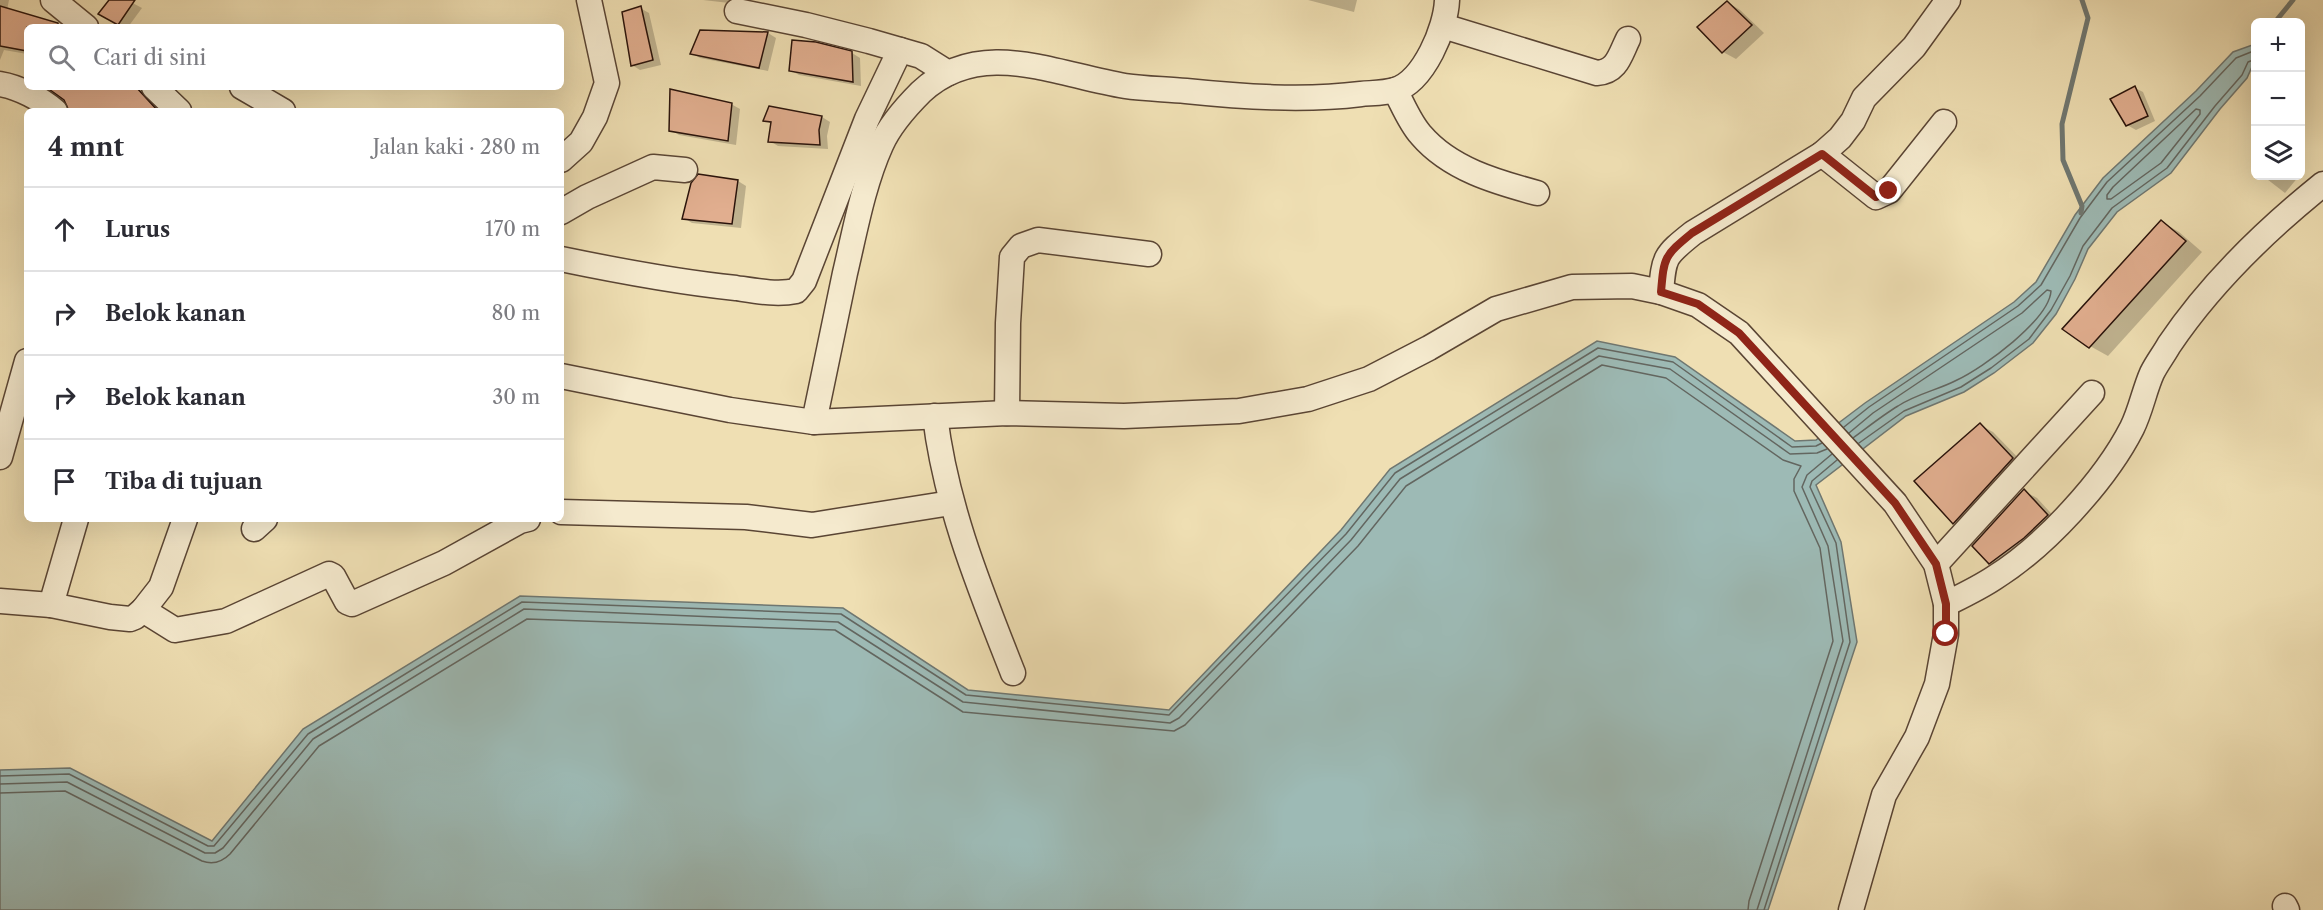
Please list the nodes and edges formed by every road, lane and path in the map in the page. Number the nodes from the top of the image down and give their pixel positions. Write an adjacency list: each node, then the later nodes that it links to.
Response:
1 (53, 0): 6 (street)
2 (589, 0): 20 (street)
3 (1447, 0): 7 (street)
4 (1948, 0): 19 (street)
5 (737, 11): 9 (street)
6 (82, 24)
7 (1443, 26): 8 (street); 14 (street)
8 (1628, 39)
9 (900, 50): 10 (street); 26 (street)
10 (948, 72): 14 (street); 33 (street)
11 (0, 84): 15 (street)
12 (157, 90): 16 (street)
13 (247, 90): 17 (street)
14 (1395, 90): 23 (street)
15 (52, 108)
16 (176, 108)
17 (278, 108)
18 (1944, 122): 19 (street)
19 (1822, 154): 27 (street)
20 (564, 157)
21 (685, 170): 24 (street)
22 (2323, 184): 42 (street)
23 (1537, 193)
24 (564, 210)
25 (1149, 254): 31 (street)
26 (564, 260)
27 (1661, 292): 31 (street); 40 (street)
28 (24, 372): 34 (street)
29 (564, 377): 33 (street)
30 (2092, 393): 40 (street)
31 (1007, 413): 32 (street)
32 (935, 416): 33 (street); 35 (street)
33 (814, 422)
34 (0, 457)
35 (951, 502): 36 (street); 45 (street)
36 (564, 512)
37 (75, 522): 43 (street)
38 (184, 522): 44 (street)
39 (518, 522): 44 (street)
40 (1936, 564): 42 (street)
41 (0, 601): 43 (street)
42 (1946, 604): 46 (street)
43 (51, 605): 44 (street)
44 (143, 610)
45 (1013, 673)
46 (1851, 910)

